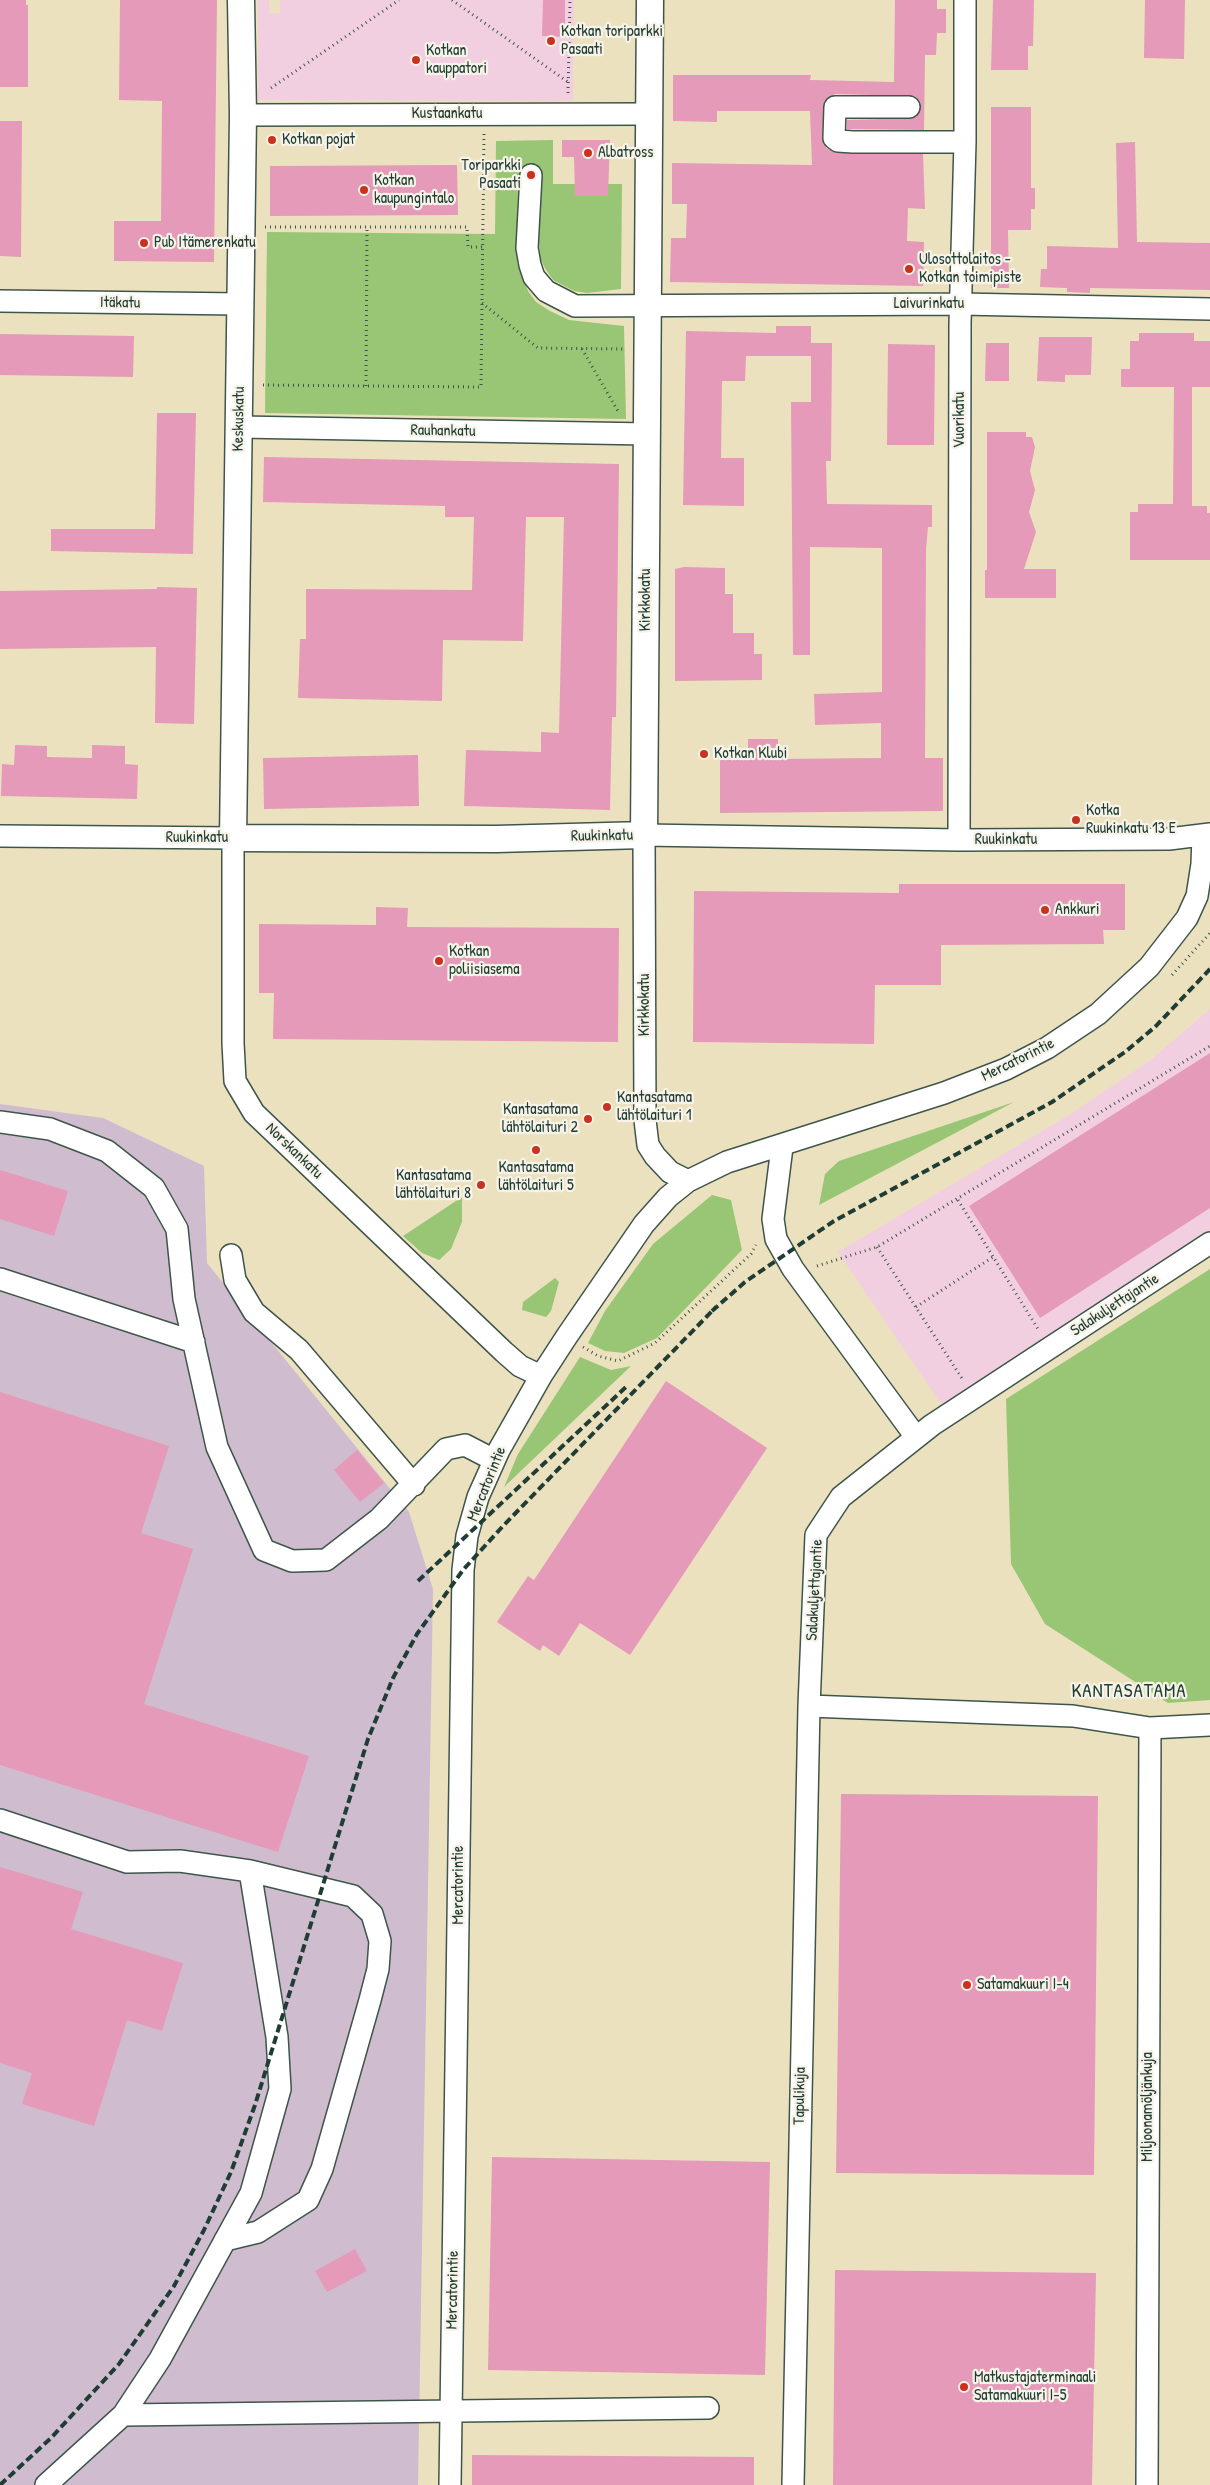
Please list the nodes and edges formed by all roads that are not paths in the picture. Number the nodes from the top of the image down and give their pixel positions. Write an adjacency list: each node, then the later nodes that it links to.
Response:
1 (241, 0): 6 (main road, Keskuskatu)
2 (650, 0): 5 (main road, Kirkkokatu)
3 (965, 0): 7 (street, Vuorikatu)
4 (909, 107): 7 (street)
5 (650, 114): 6 (street, Kustaankatu); 12 (main road, Kirkkokatu)
6 (244, 115): 10 (main road, Keskuskatu)
7 (965, 142): 11 (street, Vuorikatu)
8 (531, 175): 12 (street, Laivurinkatu)
9 (0, 301): 10 (street, Itäkatu)
10 (240, 304): 14 (main road, Keskuskatu)
11 (960, 304): 12 (street, Laivurinkatu); 13 (street, Laivurinkatu); 20 (street, Vuorikatu)
12 (649, 305): 15 (main road, Kirkkokatu)
13 (1210, 309)
14 (239, 428): 15 (street, Rauhankatu); 19 (main road, Keskuskatu)
15 (639, 434): 18 (main road, Kirkkokatu)
16 (1206, 835): 20 (street, Ruukinkatu); 22 (street, Mercatorintie)
17 (0, 836): 19 (street, Ruukinkatu)
18 (644, 836): 19 (main road, Ruukinkatu); 20 (street, Ruukinkatu); 23 (street, Kirkkokatu)
19 (233, 838): 28 (street, Norskankatu)
20 (959, 840)
21 (0, 1122): 27 (street)
22 (782, 1147): 23 (street, Mercatorintie); 29 (street)
23 (688, 1181): 28 (street, Mercatorintie)
24 (1210, 1243): 29 (street, Salakuljettajantie)
25 (231, 1255): 31 (street)
26 (0, 1279): 27 (street)
27 (194, 1342): 31 (street)
28 (541, 1376): 30 (street, Mercatorintie)
29 (916, 1437): 32 (street, Salakuljettajantie)
30 (494, 1460): 31 (street); 39 (street, Mercatorintie)
31 (414, 1485)
32 (809, 1706): 34 (street); 43 (street, Tapulikuja)
33 (1210, 1725): 34 (street)
34 (1150, 1728): 44 (street, Miljoonamöljänkuja)
35 (0, 1820): 36 (street)
36 (250, 1871): 37 (street); 37 (street)
37 (225, 2240): 40 (street)
38 (708, 2408): 39 (street)
39 (451, 2412): 40 (street); 42 (street, Mercatorintie)
40 (123, 2416): 41 (street)
41 (46, 2485)
42 (450, 2485)
43 (793, 2485)
44 (1147, 2485)

